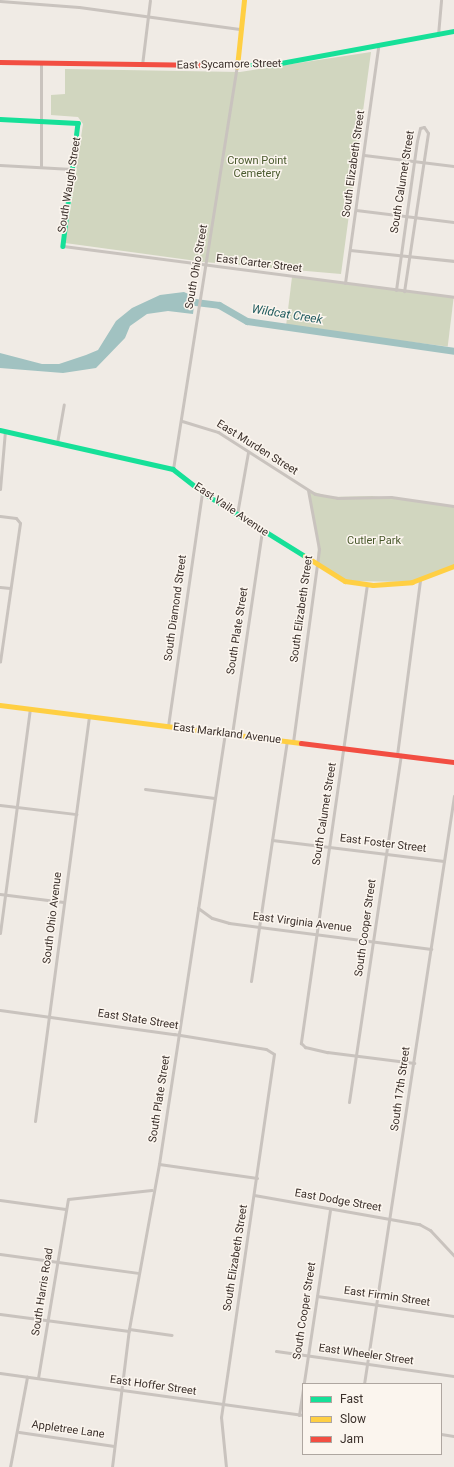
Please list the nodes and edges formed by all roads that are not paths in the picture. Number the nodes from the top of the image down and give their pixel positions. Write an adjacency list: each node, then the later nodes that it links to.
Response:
1 (150, 0): 5 (street)
2 (244, 0): 6 (main road)
3 (441, 0): 8 (street)
4 (0, 1): 5 (street)
5 (148, 16): 6 (street); 12 (street)
6 (240, 29): 13 (main road)
7 (454, 31): 8 (main road, East Sycamore Street)
8 (438, 35): 9 (main road, East Sycamore Street)
9 (378, 46): 13 (main road, East Sycamore Street); 16 (street, South Elizabeth Street)
10 (0, 62): 11 (main road, East Sycamore Street)
11 (41, 63): 12 (main road, East Sycamore Street); 15 (street)
12 (142, 65): 13 (main road, East Sycamore Street)
13 (237, 67): 32 (street, South Ohio Street)
14 (0, 119): 15 (main road)
15 (41, 121): 20 (street); 22 (main road, South Waugh Street)
16 (364, 155): 17 (street); 23 (street, South Elizabeth Street)
17 (415, 161): 18 (street); 18 (street, South Calumet Street); 24 (street, South Calumet Street)
18 (423, 162): 21 (street); 25 (street, South Calumet Street)
19 (0, 165): 20 (street)
20 (41, 166): 22 (street)
21 (454, 166)
22 (72, 169): 27 (main road, South Waugh Street)
23 (356, 210): 24 (street); 28 (street, South Elizabeth Street)
24 (406, 216): 25 (street); 29 (street, South Calumet Street)
25 (415, 217): 26 (street); 30 (street, South Calumet Street)
26 (454, 222)
27 (63, 246): 32 (street, East Carter Street)
28 (350, 250): 29 (street); 33 (street, South Elizabeth Street)
29 (400, 256): 30 (street); 34 (street, South Calumet Street)
30 (409, 257): 31 (street); 35 (street, South Calumet Street)
31 (454, 262)
32 (207, 266): 33 (street, East Carter Street); 38 (street, South Ohio Street)
33 (345, 283): 34 (street, East Carter Street)
34 (396, 290): 35 (street, East Carter Street)
35 (404, 291): 36 (street, East Carter Street)
36 (454, 297)
37 (64, 405): 40 (street)
38 (182, 421): 41 (street, East Murden Street); 42 (street, South Ohio Street)
39 (2, 430): 40 (main road, East Vaile Avenue); 43 (street)
40 (57, 443): 42 (main road, East Vaile Avenue)
41 (248, 452): 44 (street, East Murden Street); 47 (street)
42 (173, 469): 45 (main road, East Vaile Avenue)
43 (0, 489)
44 (308, 490): 46 (street); 50 (street, South Elizabeth Street)
45 (202, 492): 47 (main road, East Vaile Avenue); 60 (street, South Diamond Street)
46 (454, 506)
47 (237, 514): 49 (main road, East Vaile Avenue)
48 (0, 516): 55 (street)
49 (262, 531): 50 (main road, East Vaile Avenue); 62 (street, South Plate Street)
50 (317, 566): 53 (main road, East Vaile Avenue); 64 (street, South Elizabeth Street)
51 (454, 566): 52 (main road, East Vaile Avenue)
52 (420, 580): 53 (main road, East Vaile Avenue); 66 (street, South Cooper Street)
53 (367, 584): 65 (street, South Calumet Street)
54 (0, 587): 55 (street)
55 (10, 588): 56 (street)
56 (0, 662)
57 (0, 704): 58 (main road, East Markland Avenue)
58 (30, 708): 59 (main road, East Markland Avenue); 72 (street)
59 (89, 716): 60 (main road, East Markland Avenue); 73 (street, South Ohio Avenue)
60 (168, 726): 61 (main road, East Markland Avenue)
61 (225, 733): 62 (main road, East Markland Avenue); 70 (street, South Plate Street)
62 (232, 734): 63 (main road, East Markland Avenue)
63 (287, 741): 64 (main road, East Markland Avenue); 74 (street)
64 (293, 742): 65 (main road, East Markland Avenue)
65 (344, 748): 66 (main road, East Markland Avenue); 75 (street, South Calumet Street)
66 (399, 755): 67 (main road, East Markland Avenue); 76 (street, South Cooper Street)
67 (454, 762)
68 (145, 789): 70 (street)
69 (454, 796): 77 (street, South 17th Street)
70 (214, 798): 81 (street, South Plate Street)
71 (0, 805): 72 (street)
72 (17, 807): 73 (street); 79 (street)
73 (76, 814): 80 (street, South Ohio Avenue)
74 (272, 840): 75 (street, East Foster Street); 82 (street)
75 (329, 847): 76 (street, East Foster Street); 84 (street, South Calumet Street)
76 (386, 854): 77 (street, East Foster Street); 85 (street, South Cooper Street)
77 (444, 861): 86 (street, South 17th Street)
78 (0, 894): 79 (street)
79 (5, 895): 80 (street); 83 (street)
80 (64, 902): 89 (street, South Ohio Avenue)
81 (198, 908): 82 (street, East Virginia Avenue); 90 (street, South Plate Street)
82 (259, 927): 84 (street, East Virginia Avenue); 87 (street)
83 (0, 934)
84 (316, 935): 85 (street, East Virginia Avenue); 92 (street, South Calumet Street)
85 (373, 942): 86 (street, East Virginia Avenue); 92 (street, South Cooper Street)
86 (431, 949): 93 (street, South 17th Street)
87 (250, 981)
88 (0, 1010): 89 (street, East State Street)
89 (49, 1016): 90 (street, East State Street); 95 (street, South Ohio Avenue)
90 (179, 1035): 91 (street, East State Street); 96 (street, South Plate Street)
91 (273, 1052): 97 (street, South Elizabeth Street)
92 (356, 1056): 93 (street); 94 (street, South Cooper Street)
93 (414, 1063): 103 (street, South 17th Street)
94 (349, 1102)
95 (35, 1121)
96 (160, 1164): 97 (street); 98 (street, South Plate Street)
97 (257, 1178): 99 (street, South Elizabeth Street)
98 (152, 1190): 101 (street); 107 (street, South Plate Street)
99 (254, 1195): 102 (street, East Dodge Street); 126 (street, South Elizabeth Street)
100 (0, 1200): 101 (street)
101 (65, 1209): 106 (street, South Harris Road)
102 (330, 1210): 103 (street, East Dodge Street); 108 (street, South Cooper Street)
103 (389, 1219): 105 (street, East Dodge Street); 109 (street, South 17th Street)
104 (0, 1254): 106 (street)
105 (454, 1256)
106 (58, 1262): 107 (street); 112 (street, South Harris Road)
107 (138, 1273): 113 (street, South Plate Street)
108 (317, 1296): 109 (street, East Firmin Street); 116 (street, South Cooper Street)
109 (376, 1305): 111 (street, East Firmin Street); 117 (street, South 17th Street)
110 (0, 1314): 112 (street)
111 (454, 1316)
112 (48, 1320): 113 (street); 121 (street, South Harris Road)
113 (129, 1330): 114 (street); 124 (street, South Plate Street)
114 (172, 1335)
115 (276, 1351): 116 (street, East Wheeler Street)
116 (307, 1356): 117 (street, East Wheeler Street); 122 (street, South Cooper Street)
117 (367, 1364): 119 (street, East Wheeler Street); 123 (street, South 17th Street)
118 (0, 1373): 120 (street, East Hoffer Street)
119 (454, 1376)
120 (28, 1377): 121 (street, East Hoffer Street); 128 (street)
121 (38, 1378): 124 (street, East Hoffer Street)
122 (303, 1383)
123 (364, 1383)
124 (120, 1390): 126 (street, East Hoffer Street); 131 (street, South Plate Street)
125 (302, 1393): 127 (street, South Cooper Street)
126 (222, 1404): 127 (street, East Hoffer Street); 134 (street, South Elizabeth Street)
127 (299, 1415)
128 (19, 1432): 131 (street, Appletree Lane); 132 (street)
129 (442, 1434): 130 (street)
130 (454, 1436)
131 (114, 1446): 133 (street, South Plate Street)
132 (10, 1467)
133 (112, 1467)
134 (226, 1467)

